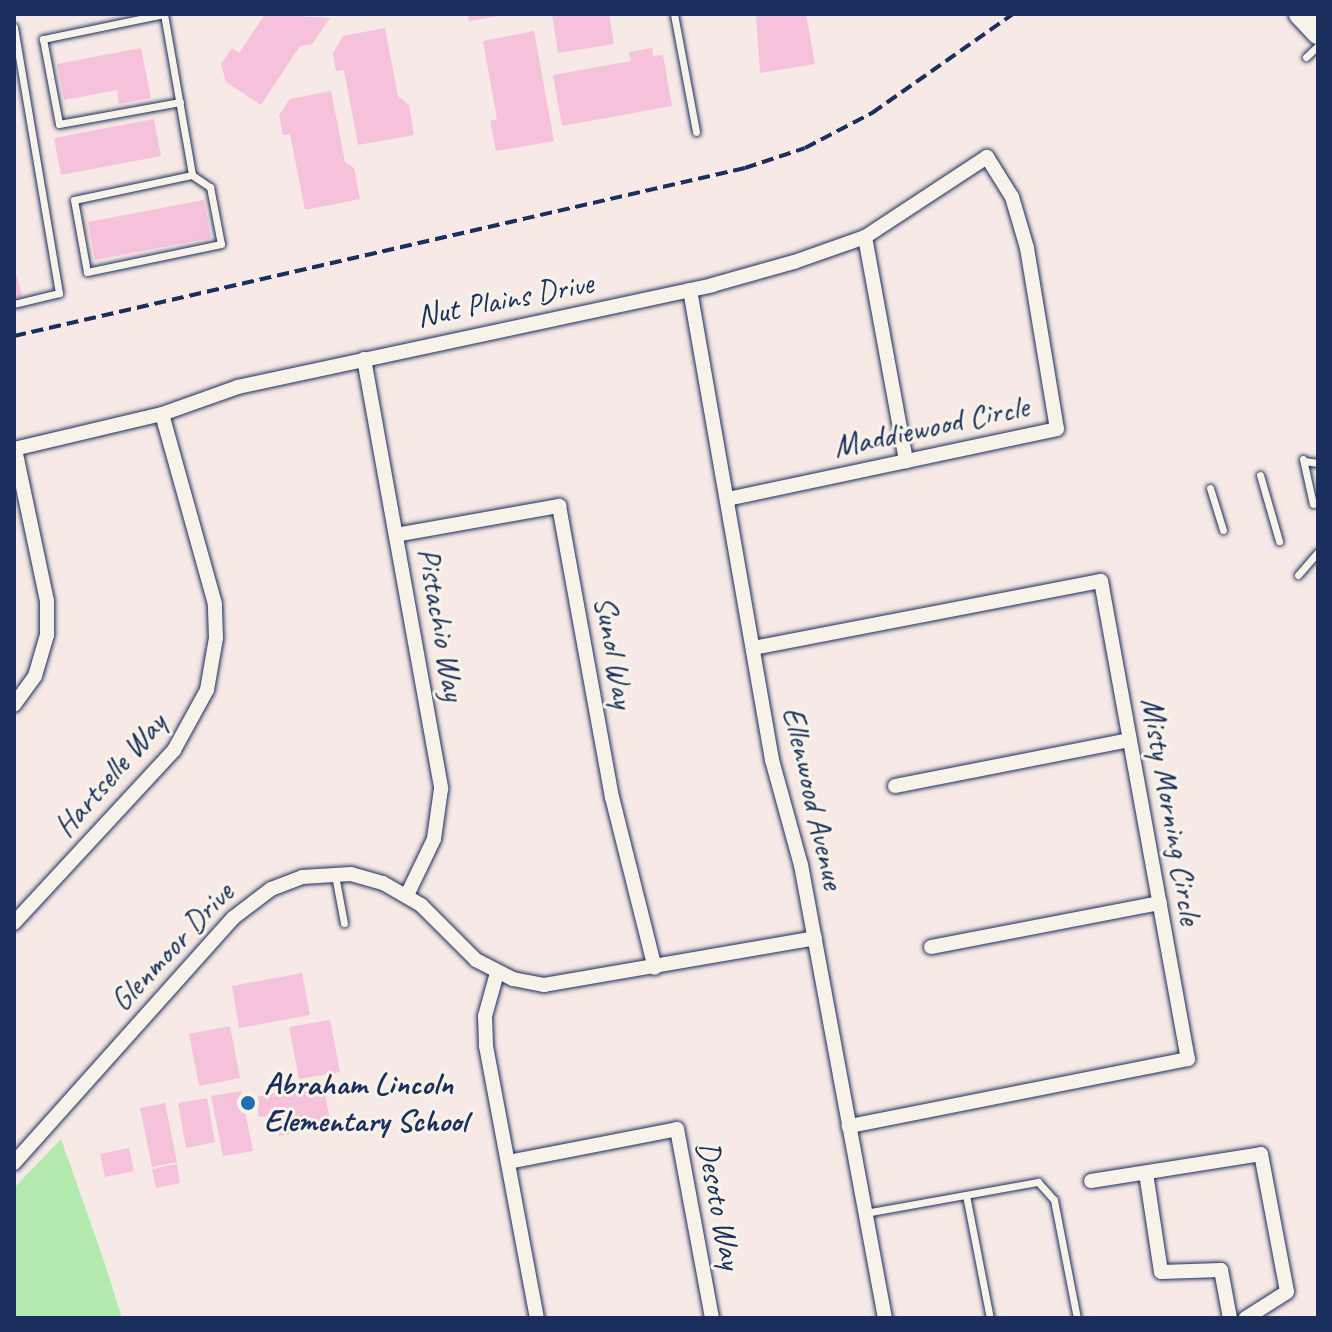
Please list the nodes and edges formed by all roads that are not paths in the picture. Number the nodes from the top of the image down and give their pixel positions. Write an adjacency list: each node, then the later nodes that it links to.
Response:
1 (164, 14): 8 (lane); 8 (lane)
2 (674, 14): 9 (lane)
3 (1300, 14): 5 (street)
4 (14, 27): 14 (lane)
5 (1318, 33)
6 (1318, 46): 7 (lane)
7 (1306, 57)
8 (180, 102): 11 (lane)
9 (696, 132)
10 (987, 157): 12 (street, Nut Plains Drive); 18 (street, Maddiewood Circle)
11 (192, 175): 11 (lane)
12 (865, 237): 13 (street, Nut Plains Drive); 18 (street)
13 (690, 290): 15 (street, Nut Plains Drive); 22 (street, Ellenwood Avenue)
14 (14, 304)
15 (364, 359): 16 (street, Nut Plains Drive); 25 (street, Pistachio Way)
16 (162, 414): 17 (street, Nut Plains Drive); 36 (street, Hartselle Way)
17 (14, 449): 30 (street)
18 (906, 461): 22 (street, Maddiewood Circle)
19 (1318, 463): 23 (lane)
20 (1260, 475): 26 (lane)
21 (1210, 488): 24 (lane)
22 (727, 499): 29 (street, Ellenwood Avenue)
23 (1313, 504)
24 (1223, 530)
25 (396, 535): 34 (street, Pistachio Way); 40 (street, Sunol Way)
26 (1279, 541)
27 (1318, 552): 28 (lane)
28 (1298, 575)
29 (753, 648): 31 (street, Misty Morning Circle); 38 (street, Ellenwood Avenue)
30 (14, 705)
31 (1130, 740): 32 (street); 35 (street, Misty Morning Circle)
32 (895, 786)
33 (335, 873): 34 (street, Glenmoor Drive); 37 (lane); 44 (street, Glenmoor Drive)
34 (407, 895): 41 (street, Glenmoor Drive)
35 (1160, 903): 39 (street); 42 (street, Misty Morning Circle)
36 (14, 923)
37 (344, 923)
38 (815, 938): 40 (street, Glenmoor Drive); 42 (street, Ellenwood Avenue)
39 (931, 947)
40 (655, 968): 41 (street, Glenmoor Drive)
41 (497, 973): 43 (street)
42 (849, 1126): 48 (street, Ellenwood Avenue)
43 (508, 1162): 49 (street); 50 (street, Desoto Way)
44 (14, 1163)
45 (1146, 1173): 46 (street); 54 (street); 55 (street)
46 (1091, 1181)
47 (966, 1195): 48 (lane); 52 (lane); 53 (lane)
48 (865, 1213): 51 (street, Ellenwood Avenue)
49 (537, 1318)
50 (712, 1318)
51 (885, 1318)
52 (990, 1318)
53 (1077, 1318)
54 (1230, 1318)
55 (1246, 1318)

